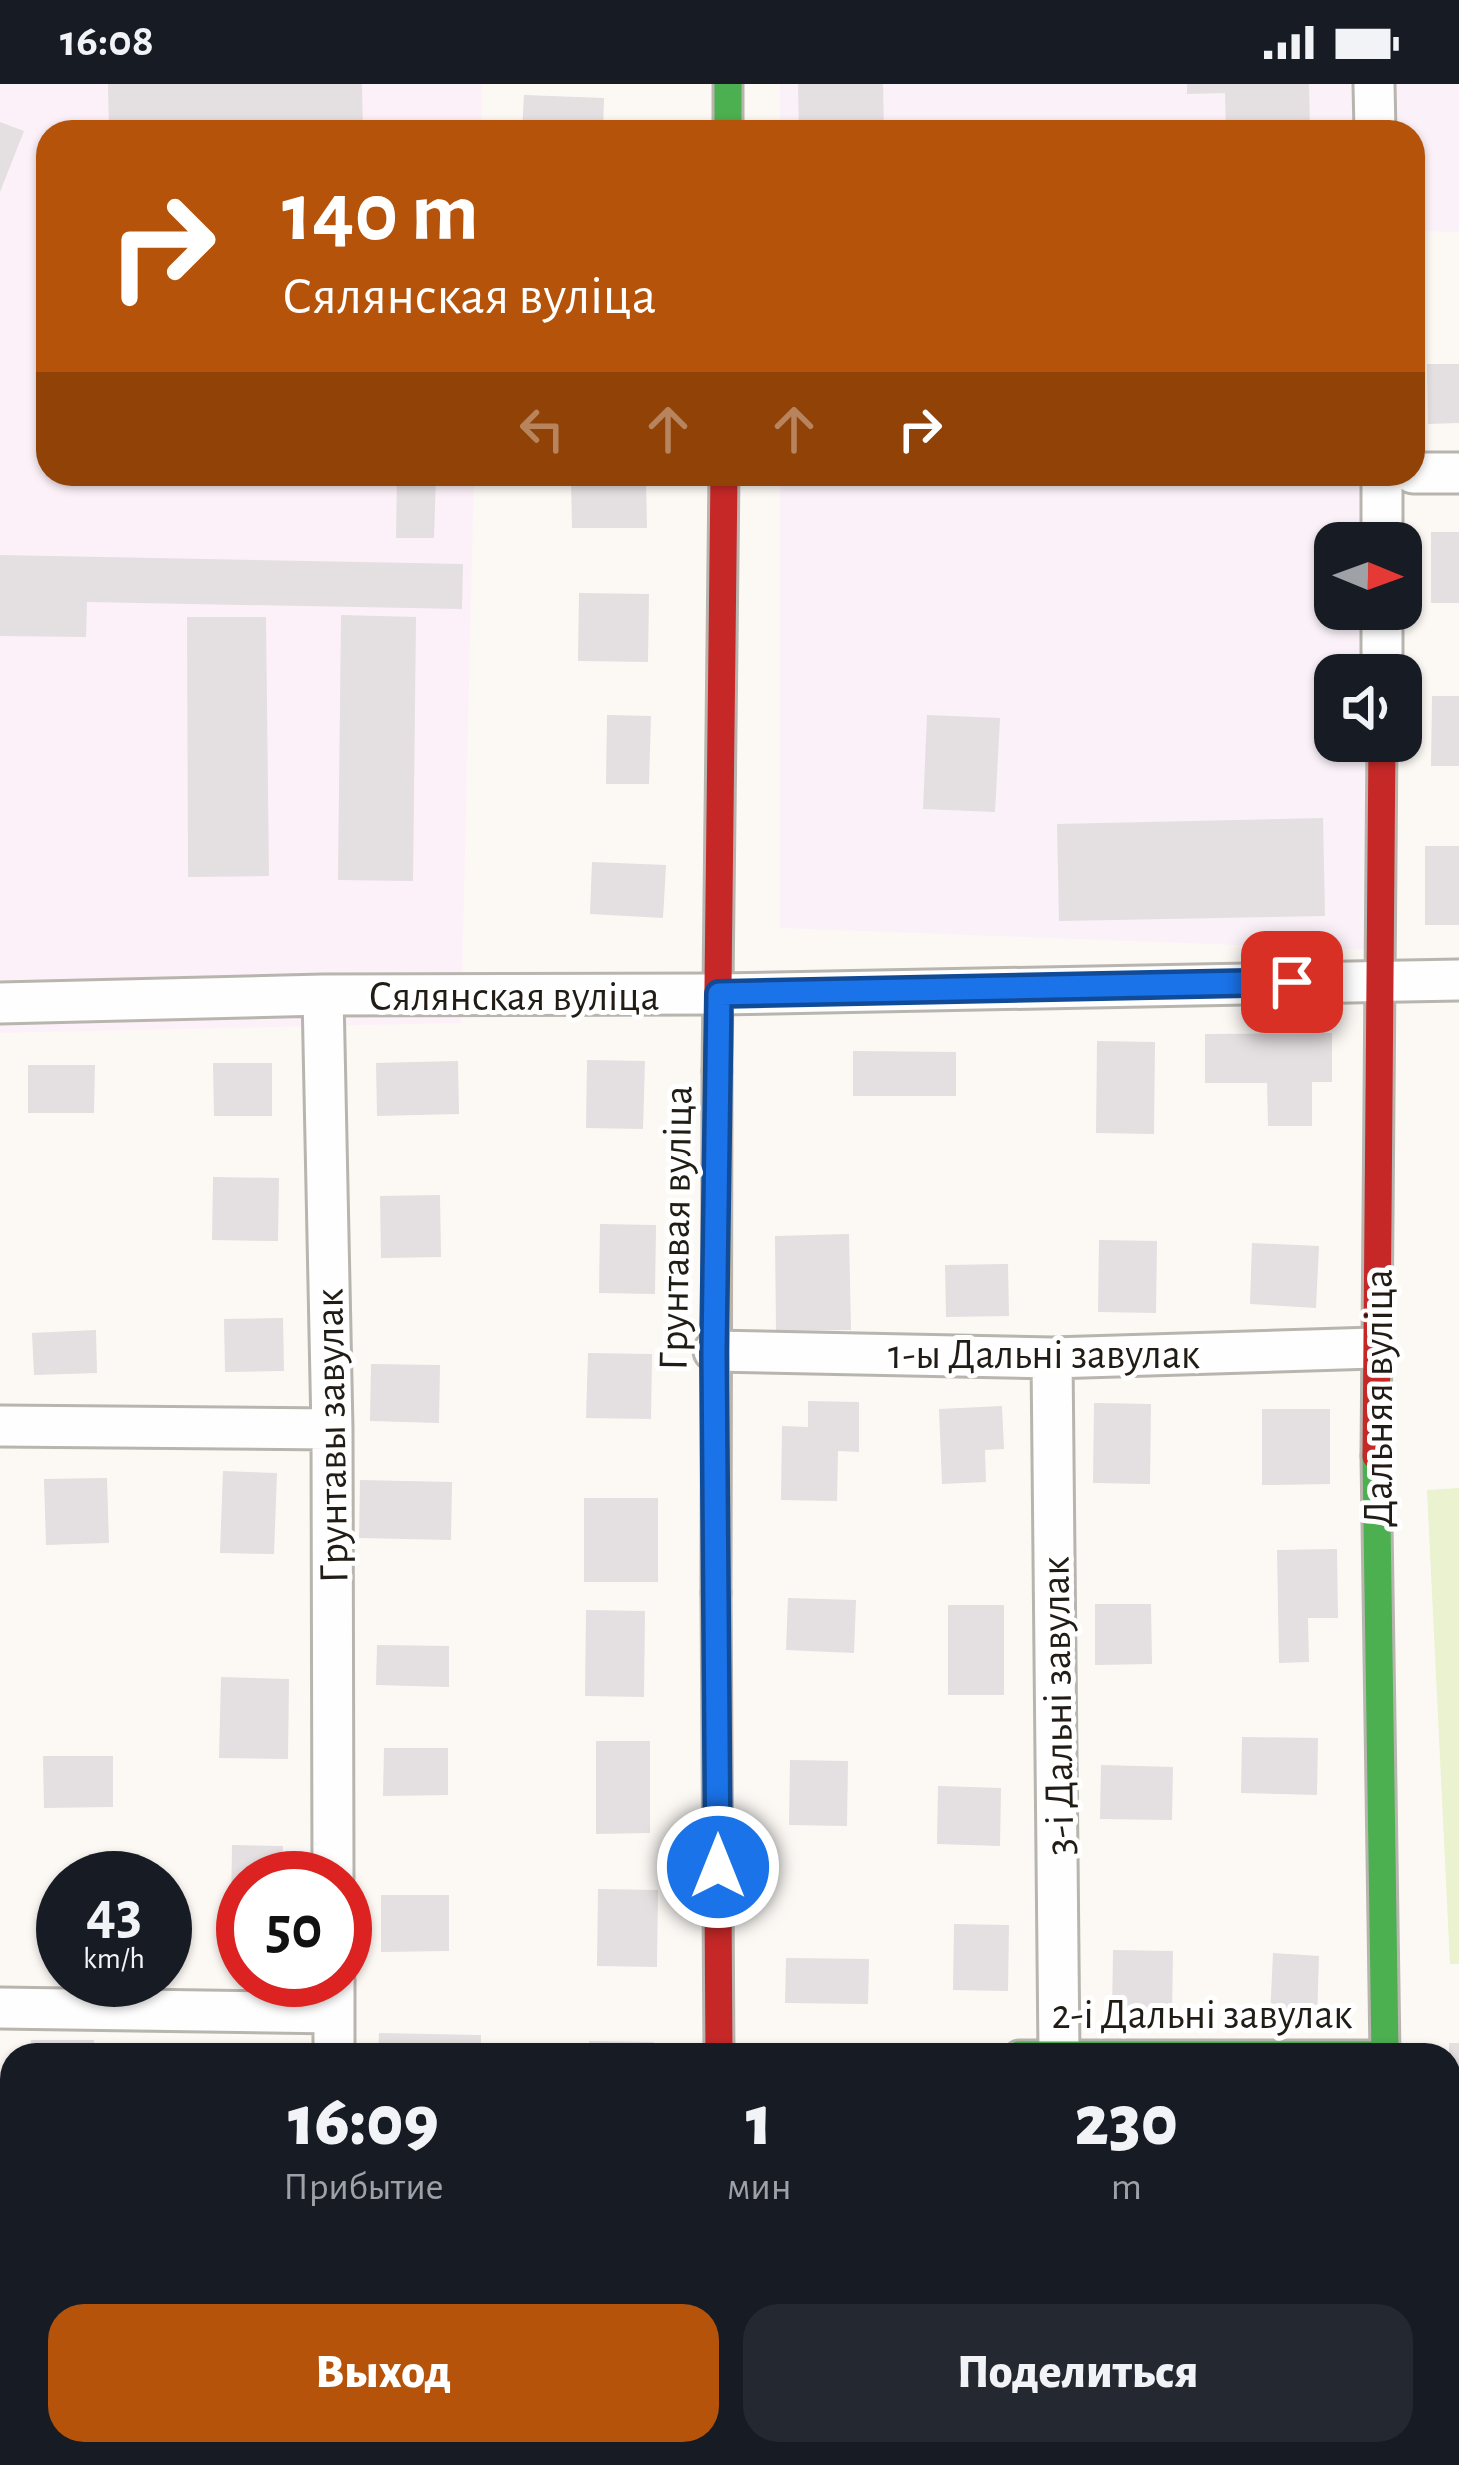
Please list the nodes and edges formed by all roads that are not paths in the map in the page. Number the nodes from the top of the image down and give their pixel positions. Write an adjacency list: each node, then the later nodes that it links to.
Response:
1 (728, 84): 3 (street)
2 (1374, 84): 4 (street)
3 (728, 120)
4 (1375, 120)
5 (1425, 473): 6 (street)
6 (1459, 473)
7 (724, 486): 13 (street, Грунтавая вуліца)
8 (1382, 486): 9 (street)
9 (1382, 522)
10 (1382, 762): 11 (street, Дальняя вуліца)
11 (1382, 980): 12 (street, Сялянская вуліца); 13 (street, Сялянская вуліца); 16 (street, Дальняя вуліца)
12 (1459, 980)
13 (719, 994): 14 (street, Сялянская вуліца); 17 (street, Грунтавая вуліца)
14 (323, 995): 15 (street, Сялянская вуліца); 20 (street, Грунтавы завулак)
15 (0, 1003)
16 (1374, 1348): 18 (street, 1-ы Дальні завулак); 28 (street, Дальняя вуліца)
17 (714, 1351): 18 (street, 1-ы Дальні завулак); 26 (street, Грунтавая вуліца)
18 (1052, 1358): 27 (street, 3-і Дальні завулак)
19 (0, 1426): 20 (street)
20 (332, 1429): 21 (street, Грунтавы завулак)
21 (333, 1851)
22 (216, 2001): 24 (street)
23 (334, 2007): 25 (street)
24 (0, 2008)
25 (334, 2043)
26 (719, 2043)
27 (1059, 2043)
28 (1384, 2043)

